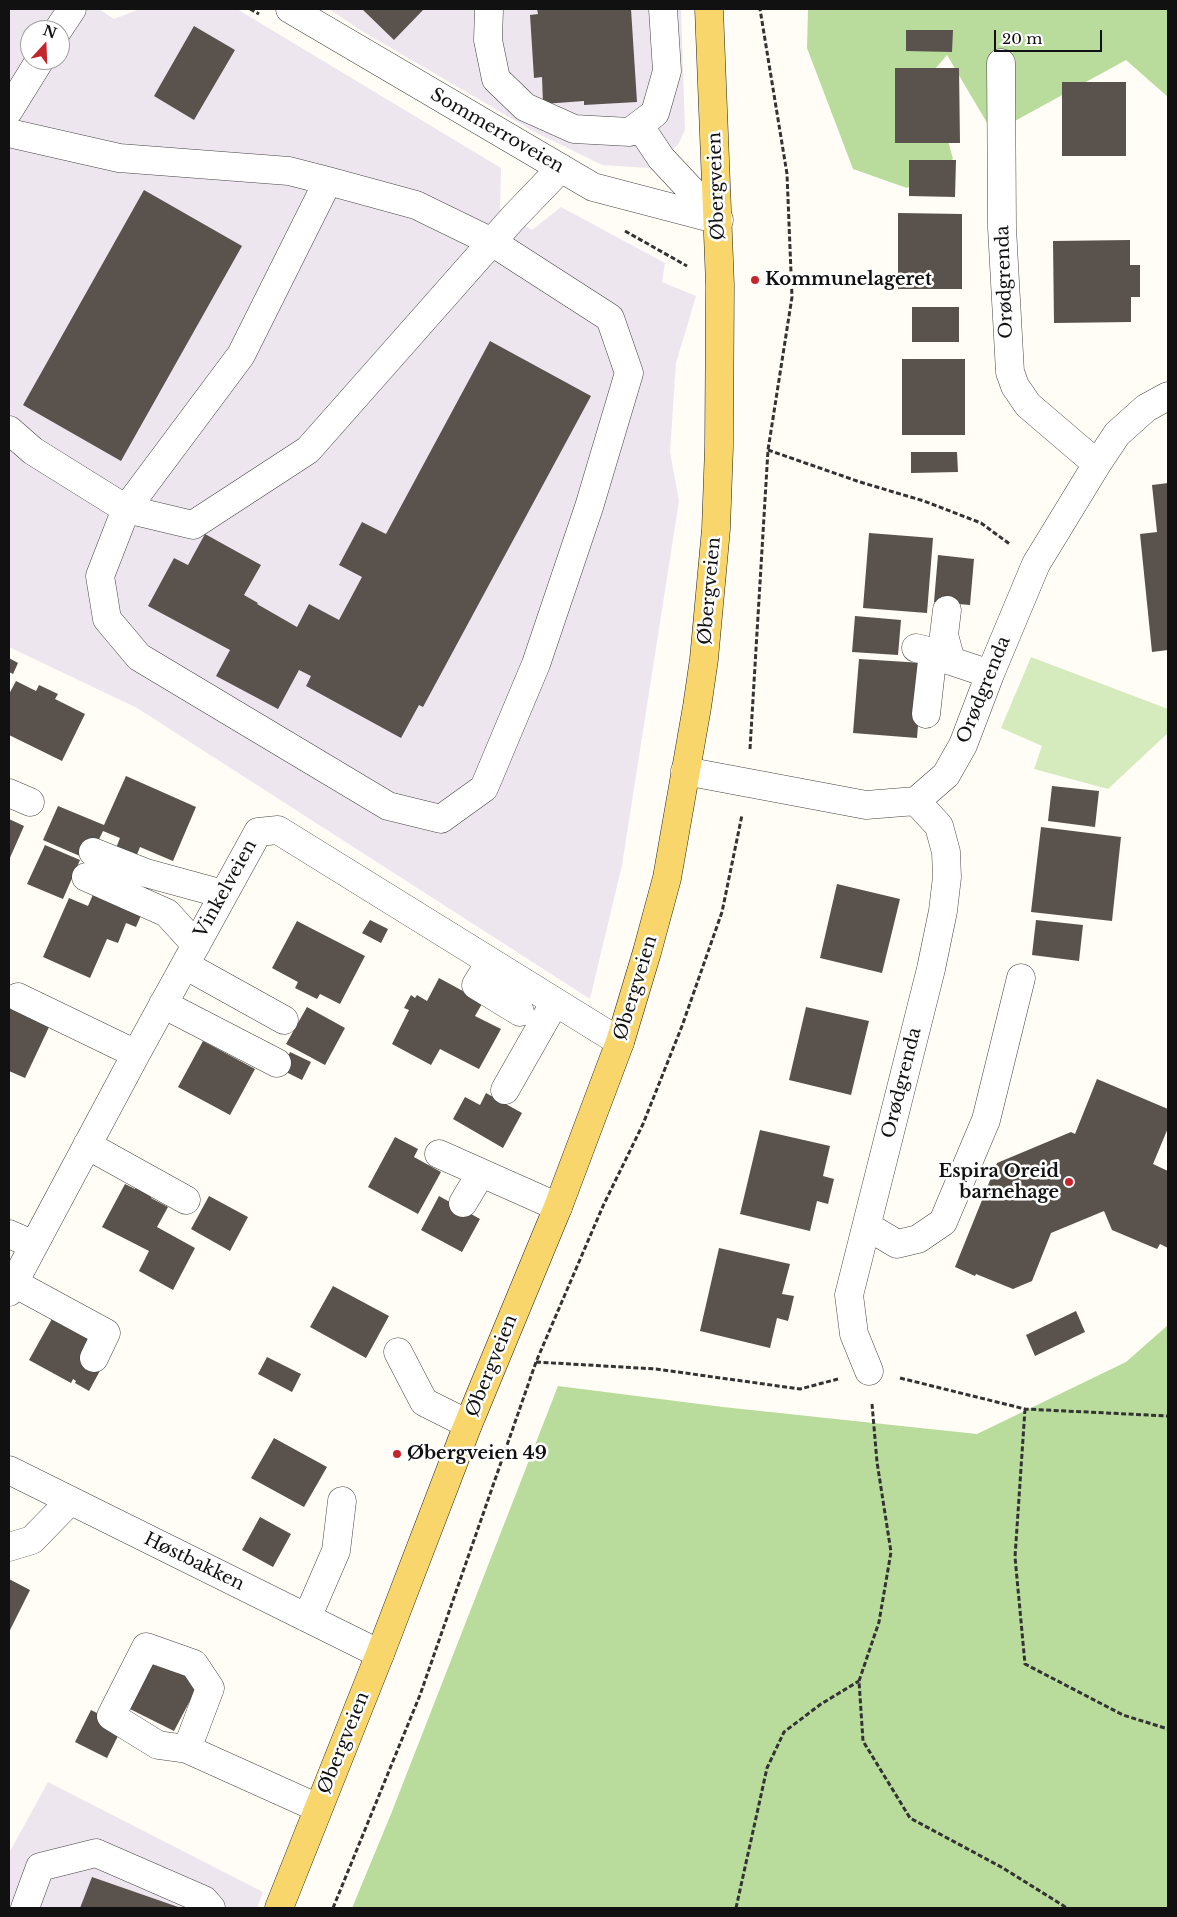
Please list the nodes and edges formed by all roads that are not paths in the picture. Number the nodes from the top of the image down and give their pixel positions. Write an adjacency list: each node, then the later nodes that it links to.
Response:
1 (72, 9): 6 (street)
2 (290, 9): 12 (street, Sommerroveien)
3 (489, 9): 10 (street)
4 (663, 9): 10 (street)
5 (709, 9): 14 (main road, Øbergveien)
6 (65, 20)
7 (1001, 63): 18 (street, Orødgrenda)
8 (34, 70): 9 (street)
9 (9, 110)
10 (638, 126): 14 (street)
11 (9, 133): 13 (street)
12 (561, 168): 14 (street, Sommerroveien); 15 (street)
13 (328, 181): 15 (street); 19 (street)
14 (718, 220): 24 (main road, Øbergveien)
15 (492, 242): 19 (street); 19 (street)
16 (1168, 396): 18 (street, Orødgrenda)
17 (9, 430): 19 (street)
18 (1097, 464): 22 (street, Orødgrenda)
19 (126, 509)
20 (947, 610): 21 (street)
21 (933, 654): 22 (street); 23 (street)
22 (990, 674): 25 (street, Orødgrenda)
23 (926, 714)
24 (685, 771): 25 (street); 35 (main road, Øbergveien)
25 (916, 802): 45 (street, Orødgrenda)
26 (223, 894): 27 (street, Vinkelveien); 27 (street); 28 (street, Vinkelveien)
27 (190, 955): 32 (street, Vinkelveien); 34 (street)
28 (490, 962): 31 (street, Vinkelveien); 33 (street)
29 (1021, 978): 45 (street)
30 (18, 997): 36 (street)
31 (555, 1002): 35 (street, Vinkelveien); 38 (street)
32 (164, 1004): 36 (street, Vinkelveien); 37 (street)
33 (520, 1012)
34 (284, 1020)
35 (620, 1042): 44 (main road, Øbergveien)
36 (136, 1054): 39 (street, Vinkelveien)
37 (277, 1063)
38 (505, 1090)
39 (87, 1145): 42 (street); 47 (street, Vinkelveien)
40 (439, 1154): 41 (street)
41 (481, 1173): 43 (street); 44 (street)
42 (186, 1200)
43 (463, 1203)
44 (558, 1206): 52 (main road, Øbergveien)
45 (867, 1226): 51 (street, Orødgrenda)
46 (9, 1234): 47 (street)
47 (34, 1245): 48 (street, Vinkelveien)
48 (12, 1280): 50 (street)
49 (398, 1352): 52 (street)
50 (94, 1358)
51 (870, 1370)
52 (468, 1424): 58 (main road, Øbergveien)
53 (9, 1470): 54 (street, Høstbakken)
54 (70, 1500): 56 (street); 57 (street, Høstbakken)
55 (342, 1501): 57 (street)
56 (9, 1547)
57 (307, 1618): 58 (street, Høstbakken)
58 (380, 1654): 60 (main road, Øbergveien)
59 (187, 1749): 60 (street)
60 (318, 1808): 63 (main road, Øbergveien)
61 (25, 1908): 62 (street)
62 (211, 1908)
63 (279, 1908)

